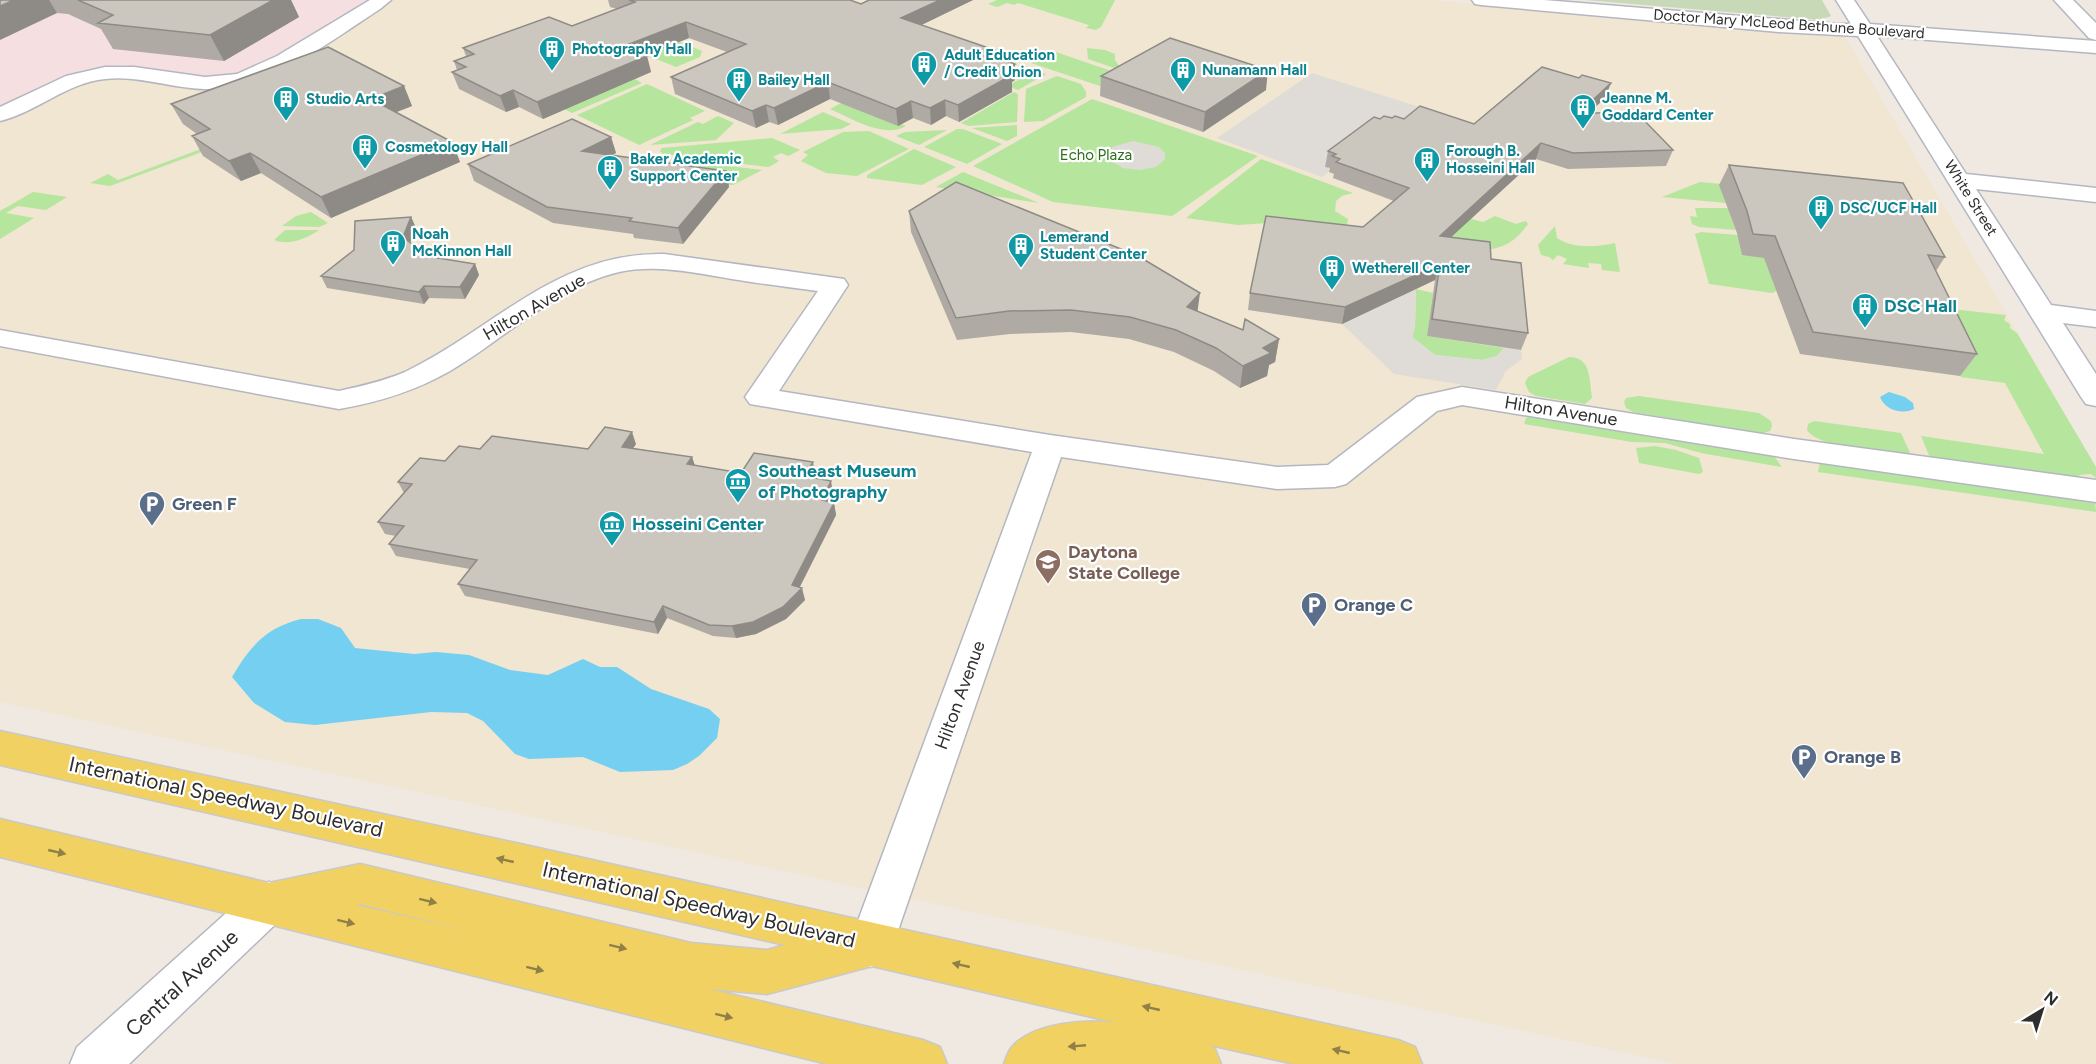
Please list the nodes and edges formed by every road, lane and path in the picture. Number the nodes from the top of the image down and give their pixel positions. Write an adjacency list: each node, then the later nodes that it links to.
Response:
1 (382, 0): 8 (street)
2 (1481, 0): 5 (street, Doctor Mary McLeod Bethune Boulevard)
3 (1845, 0): 5 (street, White Street)
4 (2063, 0): 6 (street)
5 (1863, 29): 7 (street, Doctor Mary McLeod Bethune Boulevard); 9 (street, White Street)
6 (2096, 34)
7 (2096, 47)
8 (0, 115)
9 (1959, 180): 10 (street); 11 (street, White Street)
10 (2096, 195)
11 (2043, 312): 12 (street); 14 (street, White Street)
12 (2096, 319)
13 (0, 338): 15 (street, Hilton Avenue)
14 (2096, 397)
15 (1050, 445): 16 (street, Hilton Avenue); 20 (street, Hilton Avenue)
16 (2096, 491)
17 (0, 748): 20 (main road, International Speedway Boulevard, one-way to 17)
18 (0, 838): 19 (main road, one-way to 19)
19 (269, 902): 20 (main road, one-way to 20); 21 (street, Central Avenue); 22 (main road, one-way to 22)
20 (871, 945): 25 (main road, International Speedway Boulevard, one-way to 20)
21 (94, 1064)
22 (923, 1064)
23 (1028, 1064): 24 (main road, one-way to 23)
24 (1197, 1064)
25 (1398, 1064)

